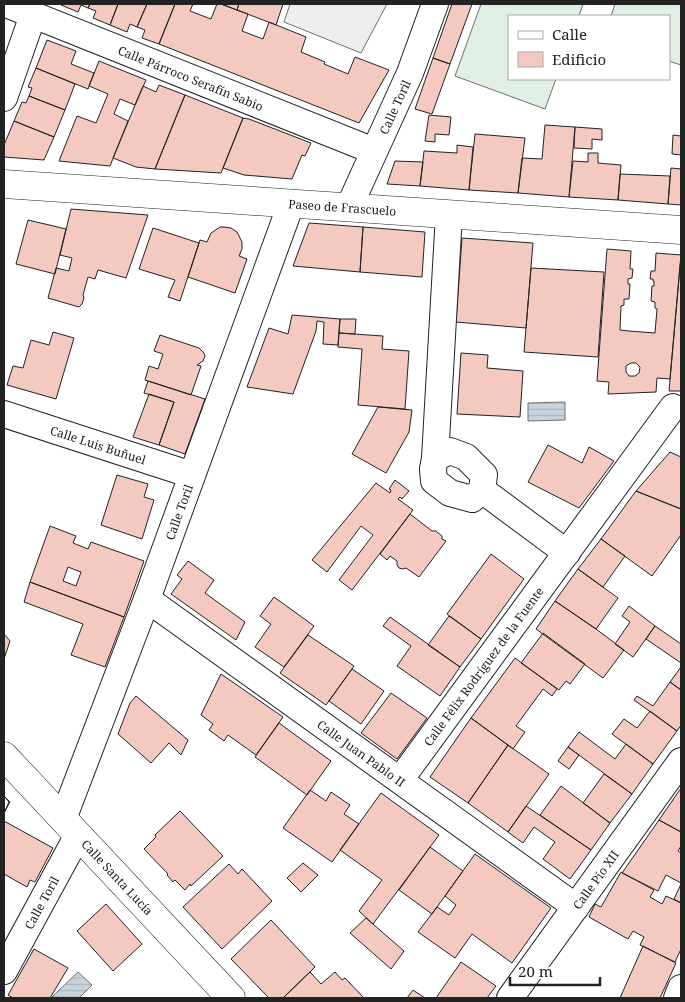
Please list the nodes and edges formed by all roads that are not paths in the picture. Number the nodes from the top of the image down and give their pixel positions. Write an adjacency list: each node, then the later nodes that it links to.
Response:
1 (6, 4): 3 (street, Calle Párroco Serafín Sabio)
2 (435, 4): 5 (street, Calle Toril)
3 (33, 15): 4 (street); 5 (street, Calle Párroco Serafín Sabio)
4 (4, 98)
5 (374, 151): 8 (street, Calle Toril)
6 (4, 184): 7 (street, Paseo de Frascuelo)
7 (291, 204): 8 (street, Paseo de Frascuelo); 13 (street, Calle Toril)
8 (349, 207): 9 (street, Paseo de Frascuelo)
9 (449, 214): 10 (street, Paseo de Frascuelo); 14 (street)
10 (681, 230)
11 (673, 407): 14 (street, Calle Félix Rodríguez de la Fuente)
12 (4, 414): 13 (street, Calle Luis Buñuel)
13 (192, 474): 15 (street, Calle Toril)
14 (567, 553): 18 (street, Calle Félix Rodríguez de la Fuente)
15 (147, 598): 18 (street, Calle Juan Pablo II); 19 (street, Calle Toril)
16 (4, 756): 19 (street, Calle Santa Lucía)
17 (681, 761): 20 (street, Calle Pío XII)
18 (400, 780): 20 (street, Calle Juan Pablo II)
19 (71, 827): 21 (street, Calle Toril); 23 (street, Calle Santa Lucía)
20 (576, 907): 24 (street, Calle Pío XII)
21 (4, 970)
22 (681, 988): 25 (street)
23 (231, 998)
24 (510, 998)
25 (677, 998)

